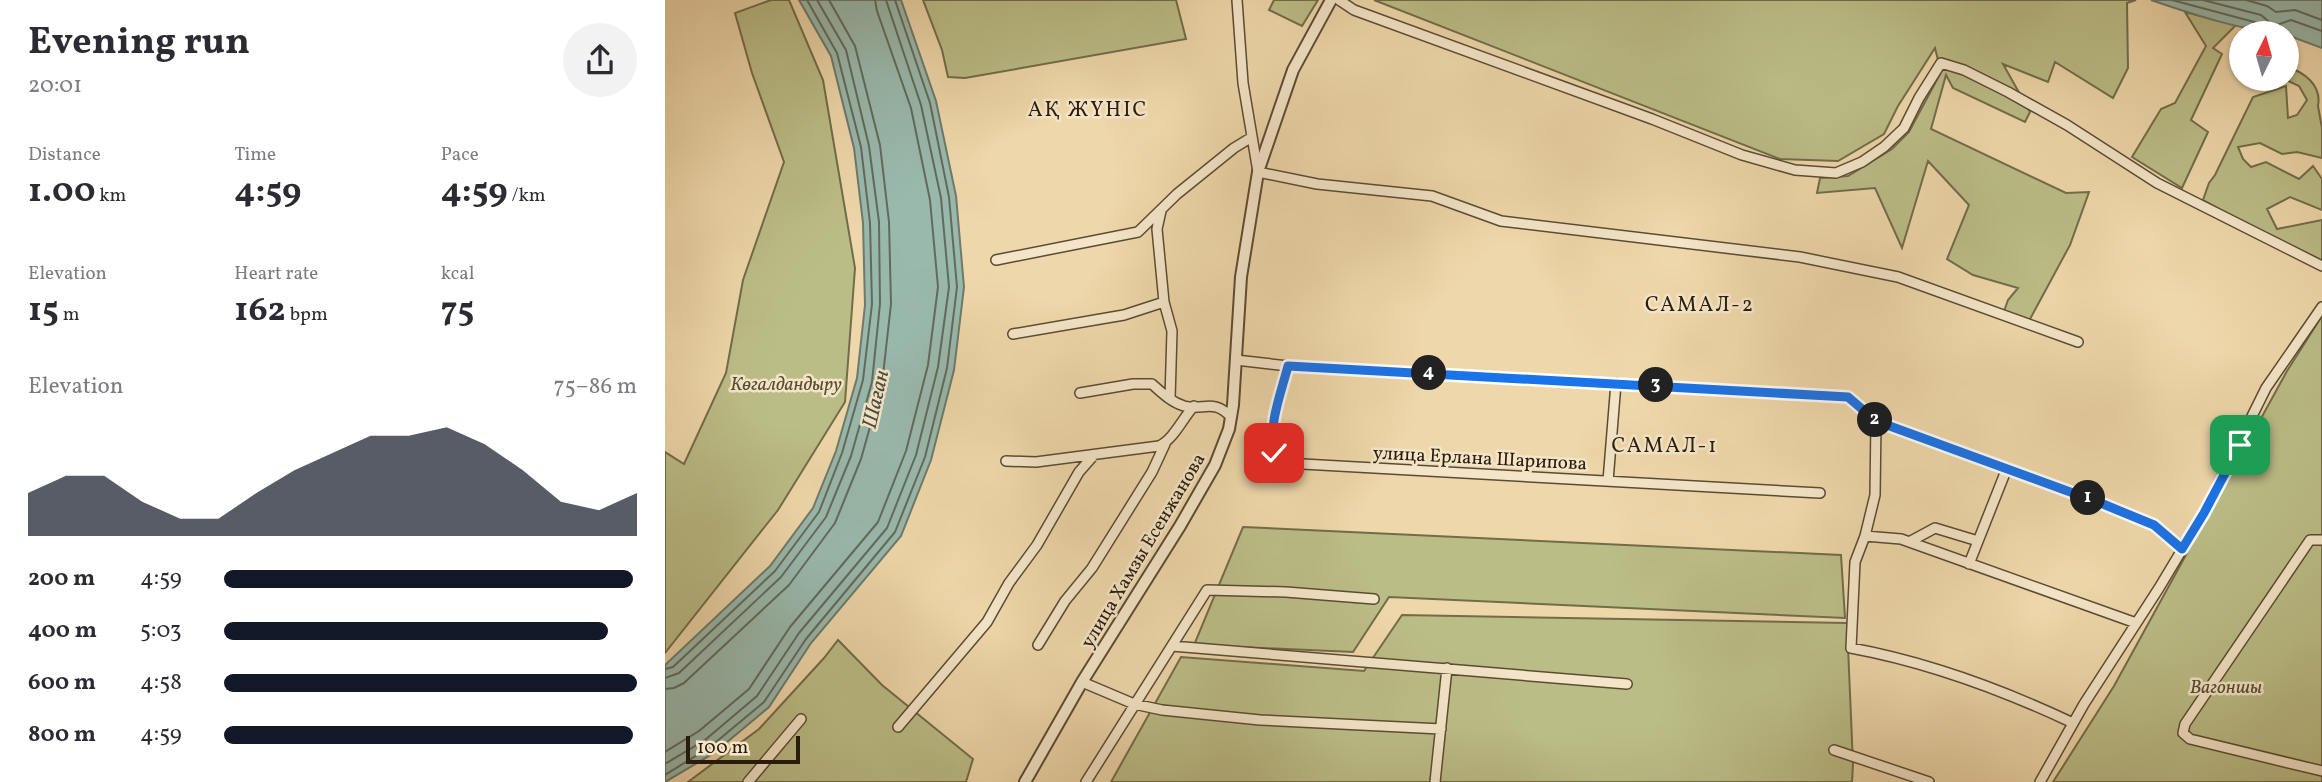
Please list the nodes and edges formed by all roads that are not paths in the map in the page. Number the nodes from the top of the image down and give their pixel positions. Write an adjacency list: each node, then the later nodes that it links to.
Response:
1 (1237, 0): 4 (street)
2 (1331, 0): 5 (street, улица Хамзы Есенжанова)
3 (1339, 0): 8 (street)
4 (1252, 137): 5 (street); 6 (street)
5 (1258, 172): 12 (street); 13 (street, улица Хамзы Есенжанова)
6 (1161, 211): 7 (street); 9 (street)
7 (996, 261)
8 (2322, 267)
9 (1164, 302): 11 (street); 17 (street)
10 (2322, 307): 31 (street)
11 (1013, 334)
12 (2078, 342)
13 (1236, 360): 14 (street); 19 (street, улица Хамзы Есенжанова)
14 (1288, 366): 15 (street); 25 (street, улица Ерлана Шарипова)
15 (1616, 383): 20 (street); 25 (street)
16 (1080, 393): 17 (street)
17 (1170, 399): 18 (street)
18 (1194, 406): 19 (street); 21 (street)
19 (1231, 417): 38 (street, улица Хамзы Есенжанова)
20 (1876, 421): 24 (street); 27 (street)
21 (1165, 444): 22 (street); 35 (street)
22 (1094, 455): 23 (street); 43 (street)
23 (1006, 461)
24 (2007, 468): 29 (street); 31 (street)
25 (1608, 481): 26 (street, улица Ерлана Шарипова)
26 (1820, 493)
27 (1865, 536): 30 (street); 42 (street)
28 (2322, 540): 46 (street)
29 (1978, 541): 30 (street); 32 (street)
30 (1909, 542): 32 (street)
31 (2182, 549): 34 (street)
32 (1969, 564): 34 (street)
33 (1374, 599): 36 (street)
34 (2136, 624): 42 (street)
35 (1038, 645)
36 (1172, 646): 37 (street); 40 (street)
37 (1447, 668): 39 (street); 44 (street)
38 (1082, 682): 40 (street); 48 (street, улица Хамзы Есенжанова)
39 (1627, 684)
40 (1134, 704): 44 (street); 49 (street)
41 (801, 719): 47 (street)
42 (2074, 723): 52 (street)
43 (898, 727)
44 (1441, 729): 50 (street)
45 (1834, 750): 51 (street)
46 (2322, 771)
47 (748, 782)
48 (1025, 782)
49 (1086, 782)
50 (1435, 782)
51 (1929, 782)
52 (2040, 782)

